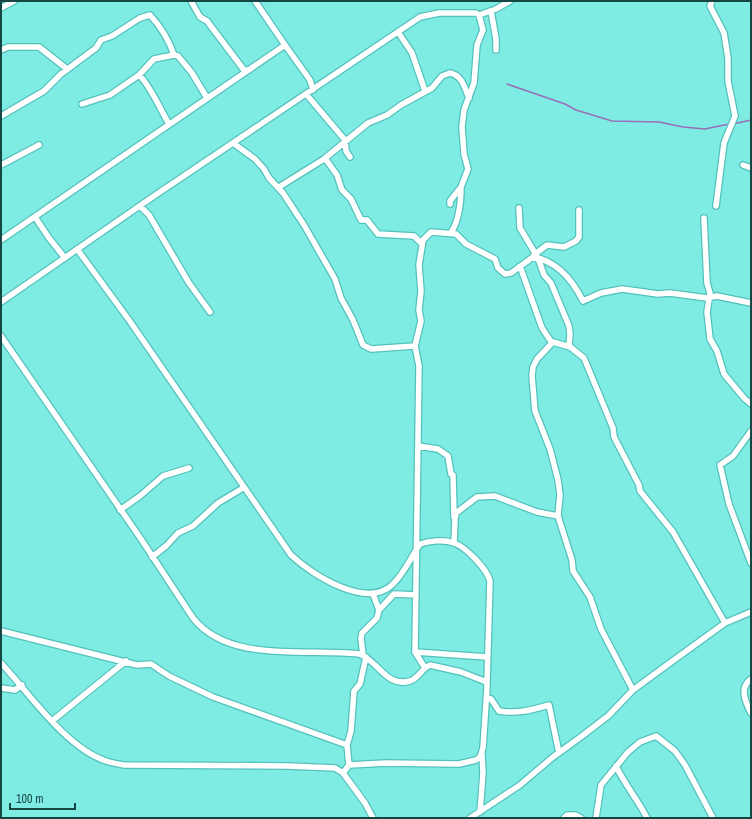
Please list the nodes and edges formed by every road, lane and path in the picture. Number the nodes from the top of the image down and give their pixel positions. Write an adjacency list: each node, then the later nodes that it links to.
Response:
1 (14, 1): 6 (street)
2 (191, 1): 15 (street)
3 (255, 1): 10 (street)
4 (510, 1): 7 (street)
5 (712, 1): 37 (street)
6 (1, 8)
7 (490, 11): 8 (street); 12 (street)
8 (479, 15): 9 (street); 21 (street)
9 (398, 32): 17 (street); 18 (street)
10 (285, 45): 15 (street); 17 (street)
11 (1, 50): 14 (street)
12 (496, 50)
13 (174, 55): 14 (street); 16 (street); 20 (street)
14 (67, 69): 23 (street)
15 (250, 70): 20 (street)
16 (139, 75): 22 (street); 24 (street)
17 (313, 90): 19 (street)
18 (425, 91): 21 (street); 25 (street)
19 (306, 94): 25 (street); 26 (street)
20 (207, 98): 24 (street)
21 (469, 98): 34 (street)
22 (82, 104)
23 (1, 116)
24 (169, 124): 40 (street)
25 (346, 141): 28 (street); 29 (street)
26 (234, 143): 33 (street); 36 (street)
27 (38, 145): 30 (street)
28 (350, 157)
29 (324, 159): 33 (street); 44 (street)
30 (1, 165)
31 (743, 165): 32 (street)
32 (751, 168)
33 (278, 187): 55 (street)
34 (461, 187): 35 (street); 42 (street)
35 (450, 204)
36 (140, 206): 45 (street); 52 (street)
37 (716, 206)
38 (519, 208): 46 (street)
39 (579, 210): 46 (street)
40 (35, 217): 43 (street); 47 (street)
41 (704, 218): 49 (street)
42 (451, 233): 44 (street); 48 (street)
43 (1, 240)
44 (422, 244): 55 (street)
45 (77, 249): 47 (street); 61 (street)
46 (537, 256): 48 (street); 49 (street); 56 (street)
47 (65, 258): 50 (street)
48 (520, 266): 54 (street)
49 (710, 297): 51 (street); 57 (street)
50 (1, 302)
51 (751, 303)
52 (210, 312)
53 (1, 336): 62 (street)
54 (552, 342): 56 (street); 63 (street)
55 (414, 346): 59 (street)
56 (570, 347): 74 (street)
57 (751, 404)
58 (751, 431): 68 (street)
59 (418, 446): 64 (street); 66 (street)
60 (188, 468): 62 (street)
61 (243, 488): 67 (street); 69 (street)
62 (120, 510): 67 (street)
63 (558, 516): 64 (street); 86 (street)
64 (454, 519): 65 (street)
65 (454, 543): 66 (street); 78 (street)
66 (416, 549): 69 (street); 71 (street)
67 (152, 557): 77 (street)
68 (751, 563)
69 (375, 594): 70 (street); 72 (street)
70 (394, 594): 71 (street); 72 (street)
71 (416, 595): 76 (street)
72 (380, 610): 77 (street)
73 (751, 612): 74 (street)
74 (725, 623): 86 (street)
75 (1, 630): 79 (street)
76 (415, 652): 78 (street); 81 (street)
77 (365, 656): 81 (street); 90 (street)
78 (487, 657): 83 (street)
79 (126, 661): 89 (street); 90 (street)
80 (1, 663): 84 (street)
81 (425, 668): 83 (street)
82 (751, 679): 88 (street)
83 (487, 683): 87 (street)
84 (22, 686): 85 (street); 89 (street)
85 (1, 688)
86 (633, 690): 91 (street)
87 (486, 698): 91 (street); 92 (street)
88 (751, 713)
89 (52, 721): 95 (street)
90 (347, 745): 93 (street)
91 (559, 752): 96 (street)
92 (482, 753): 93 (street); 96 (street)
93 (349, 765): 95 (street)
94 (616, 766): 101 (street); 102 (street); 103 (street)
95 (343, 773): 97 (street)
96 (480, 812): 98 (street)
97 (373, 818)
98 (470, 818)
99 (564, 818): 100 (street)
100 (580, 818)
101 (596, 818)
102 (647, 818)
103 (713, 818)

